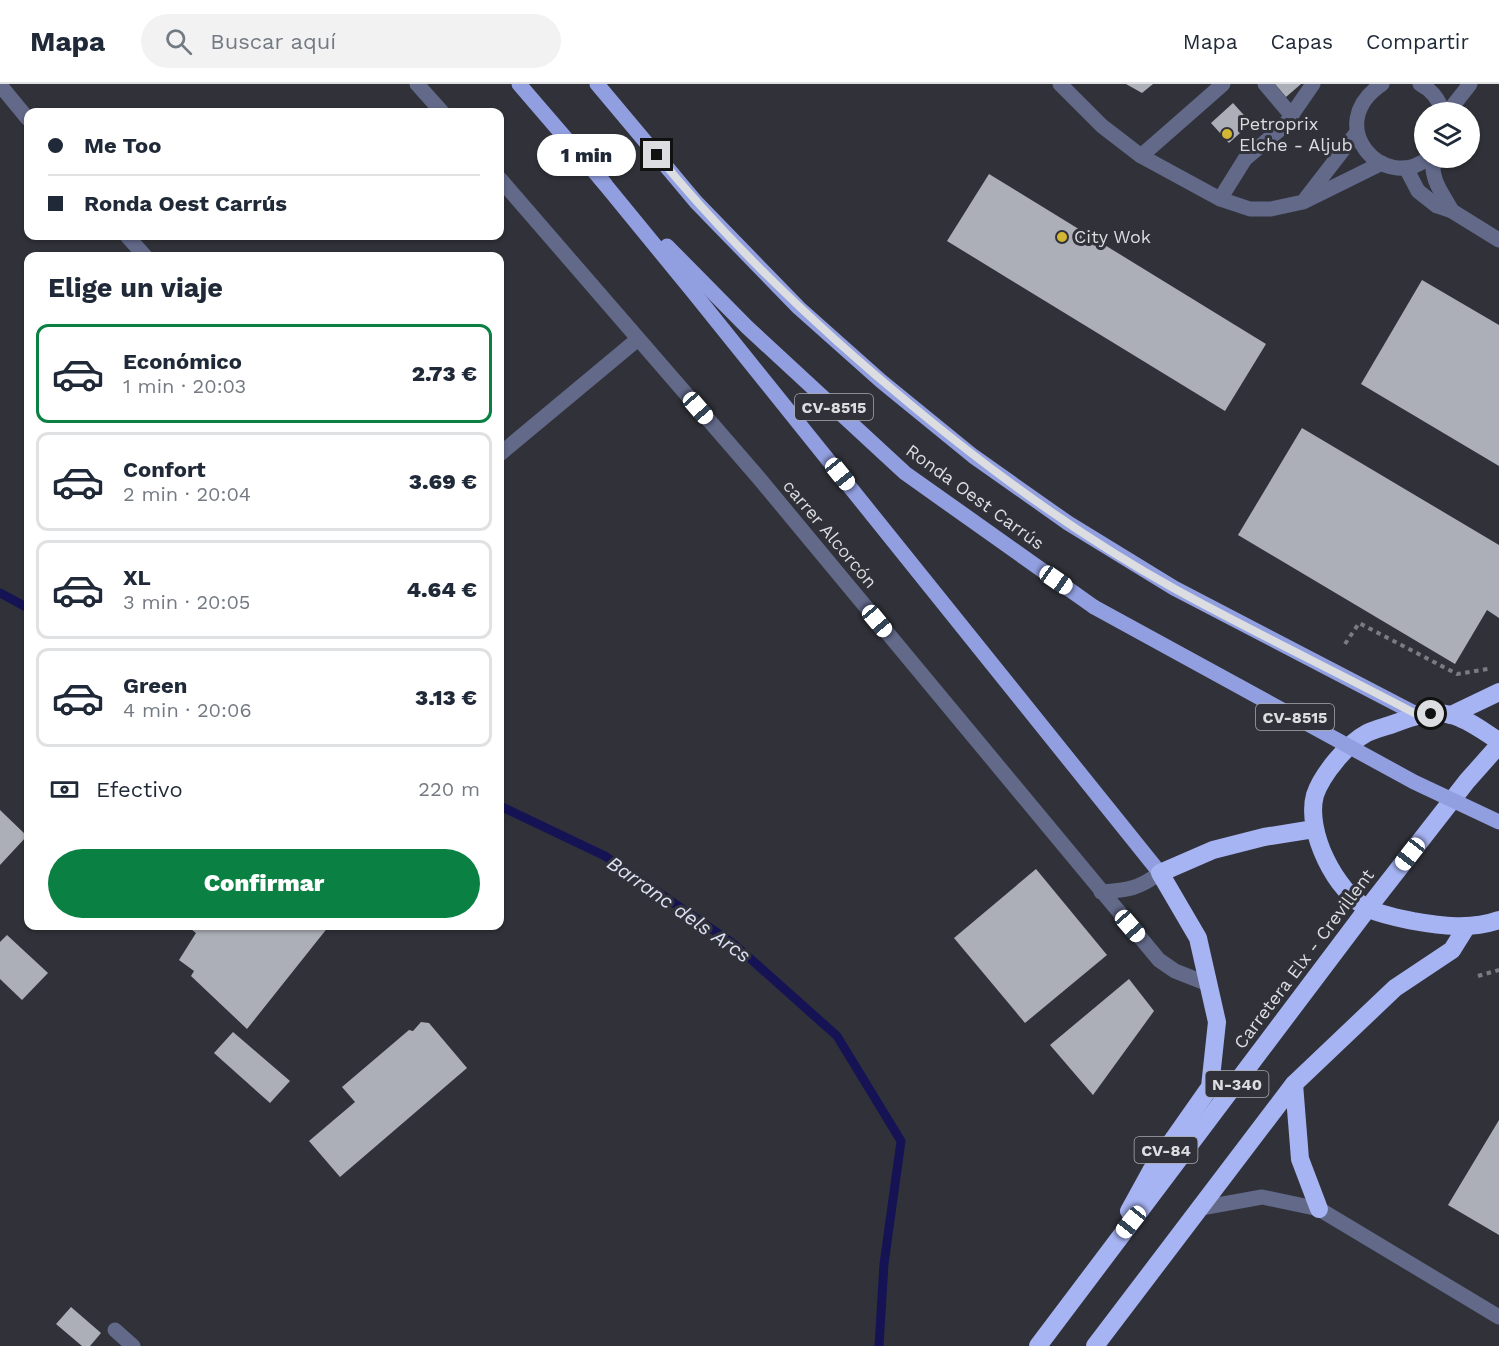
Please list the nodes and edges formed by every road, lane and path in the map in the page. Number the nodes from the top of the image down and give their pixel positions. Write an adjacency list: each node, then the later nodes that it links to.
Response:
1 (417, 84): 14 (street)
2 (519, 84): 23 (main road, Ronda Oest Carrús / CV-8515)
3 (597, 84): 36 (main road, Ronda Oest Carrús / CV-8515)
4 (1060, 84): 18 (street)
5 (1223, 84): 18 (street)
6 (1264, 84): 16 (street)
7 (1313, 84): 16 (street)
8 (1382, 84): 17 (street)
9 (1420, 84): 12 (street)
10 (1470, 84): 13 (street)
11 (0, 85): 15 (street)
12 (1439, 102)
13 (1456, 102)
14 (438, 108)
15 (24, 114)
16 (1292, 116): 25 (street)
17 (1357, 132): 19 (street); 26 (street)
18 (1141, 156): 25 (street)
19 (1382, 163): 21 (street); 26 (street)
20 (1414, 166): 21 (street)
21 (1406, 168): 27 (street)
22 (1432, 168): 27 (street)
23 (599, 177): 39 (main road, Ronda Oest Carrús / CV-8515, bridge); 41 (main road)
24 (504, 184): 31 (street, carrer Alcorcón)
25 (1220, 199): 26 (street)
26 (1303, 202)
27 (1452, 211): 29 (street)
28 (131, 240): 30 (street)
29 (1499, 240)
30 (141, 252)
31 (638, 339): 32 (street); 42 (street, carrer Alcorcón)
32 (504, 451)
33 (1345, 644): 34 (path)
34 (1497, 668)
35 (1499, 692): 37 (highway)
36 (1418, 715): 37 (highway); 40 (highway)
37 (1451, 715): 38 (highway)
38 (1499, 743): 43 (highway, Carretera Elx - Crevillent / N-340)
39 (1499, 822)
40 (1314, 829): 41 (highway); 43 (highway)
41 (1160, 873): 42 (street); 48 (highway)
42 (1101, 892): 48 (street, carrer Alcorcón)
43 (1368, 908): 45 (highway); 52 (highway, Carretera Elx - Crevillent / N-340)
44 (1499, 920): 45 (highway)
45 (1467, 926): 49 (highway, N-340)
46 (1499, 970): 47 (path)
47 (1478, 976)
48 (1208, 984): 52 (highway, CV-84)
49 (1294, 1084): 50 (highway, N-340); 51 (highway)
50 (1202, 1208): 51 (street); 57 (highway, N-340)
51 (1319, 1209): 53 (street)
52 (1104, 1257): 56 (highway, Carretera Elx - Crevillent / N-340)
53 (1499, 1317)
54 (115, 1330): 55 (street)
55 (133, 1346)
56 (1038, 1346)
57 (1095, 1346)

